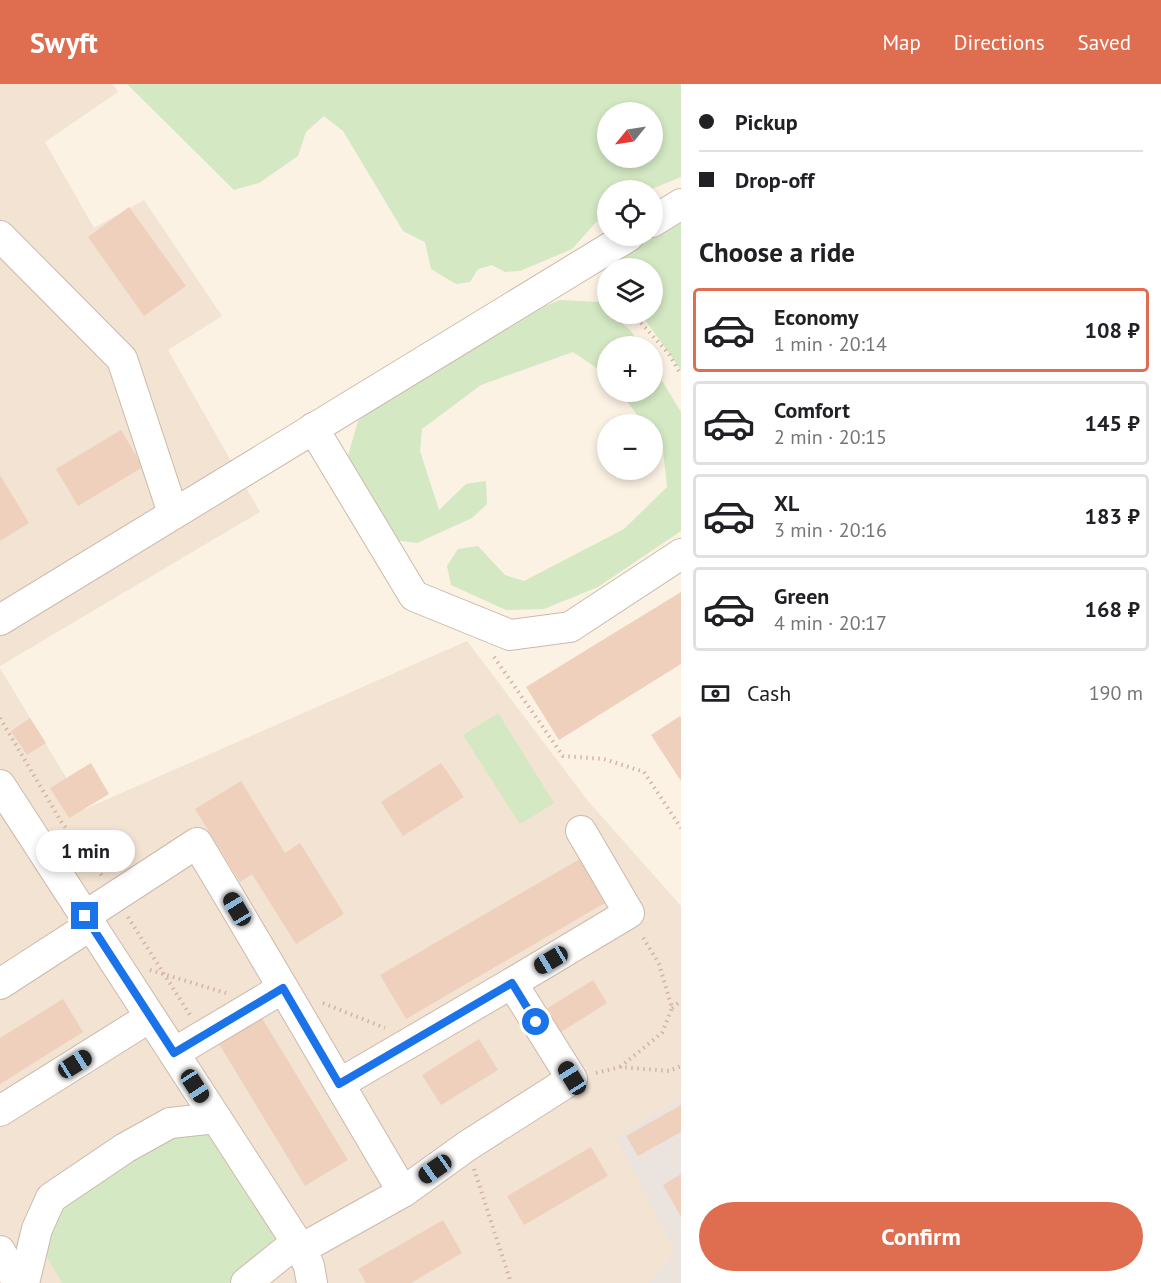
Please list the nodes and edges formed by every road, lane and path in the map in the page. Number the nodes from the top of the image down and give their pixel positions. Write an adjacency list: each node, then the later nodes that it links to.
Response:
1 (681, 204): 2 (street)
2 (663, 215)
3 (0, 236): 8 (street)
4 (613, 246): 7 (street)
5 (642, 324): 6 (path)
6 (681, 375)
7 (313, 428): 8 (street); 9 (street)
8 (173, 513): 10 (street)
9 (681, 554)
10 (0, 620)
11 (490, 652): 16 (path)
12 (1, 721): 15 (path)
13 (3, 797): 22 (street)
14 (51, 819): 15 (path)
15 (62, 823): 19 (path)
16 (681, 828)
17 (581, 831): 21 (street)
18 (139, 852): 19 (path)
19 (92, 860): 20 (path)
20 (115, 896): 22 (street); 24 (path); 27 (street)
21 (629, 913): 25 (street); 30 (path)
22 (88, 920): 23 (street); 26 (street)
23 (112, 958): 24 (path); 31 (street)
24 (165, 975): 29 (path); 32 (path)
25 (512, 983): 33 (street); 37 (street)
26 (0, 984)
27 (283, 988): 29 (street); 33 (path); 38 (street)
28 (681, 1001): 30 (path)
29 (257, 1003): 32 (street)
30 (672, 1008): 36 (path)
31 (150, 1017): 34 (street); 39 (street)
32 (203, 1036): 34 (street)
33 (416, 1040): 38 (street)
34 (174, 1053): 40 (street)
35 (681, 1066): 36 (path)
36 (620, 1067): 37 (path)
37 (572, 1078): 41 (street)
38 (339, 1084): 42 (street)
39 (0, 1111)
40 (216, 1118): 43 (street); 46 (street)
41 (467, 1146): 42 (street); 49 (path)
42 (403, 1192): 43 (street)
43 (299, 1246): 47 (street); 48 (street)
44 (0, 1251): 45 (street)
45 (18, 1283)
46 (24, 1283)
47 (246, 1283)
48 (312, 1283)
49 (511, 1283)

